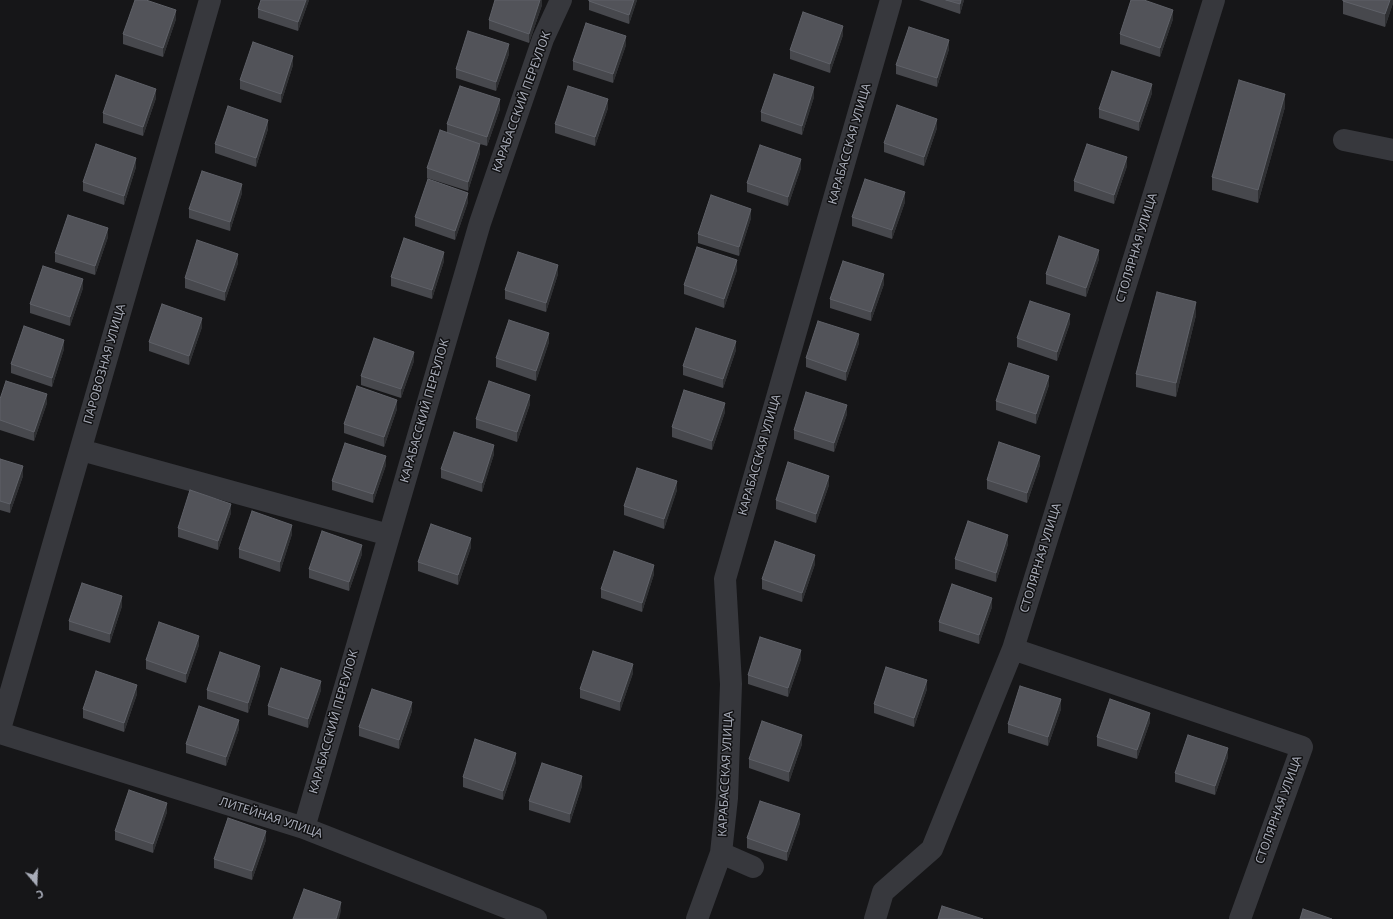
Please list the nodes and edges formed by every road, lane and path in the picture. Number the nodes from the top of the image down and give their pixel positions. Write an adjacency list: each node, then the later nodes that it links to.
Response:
1 (210, 0): 7 (street, ПАРОВОЗНАЯ УЛИЦА)
2 (561, 0): 8 (street, КАРАБАССКИЙ ПЕРЕУЛОК)
3 (891, 0): 13 (street, КАРАБАССКАЯ УЛИЦА)
4 (1214, 0): 9 (street, СТОЛЯРНАЯ УЛИЦА)
5 (1344, 140): 6 (street)
6 (1393, 150)
7 (80, 450): 8 (street); 10 (street, ПАРОВОЗНАЯ УЛИЦА)
8 (389, 535): 12 (street, КАРАБАССКИЙ ПЕРЕУЛОК)
9 (1013, 649): 17 (street); 18 (street, СТОЛЯРНАЯ УЛИЦА)
10 (0, 729)
11 (0, 733): 12 (street, ЛИТЕЙНАЯ УЛИЦА)
12 (304, 828): 15 (street, ЛИТЕЙНАЯ УЛИЦА)
13 (721, 853): 14 (street); 16 (street, КАРАБАССКАЯ УЛИЦА)
14 (753, 867)
15 (536, 919)
16 (697, 919)
17 (875, 919)
18 (1240, 919)

